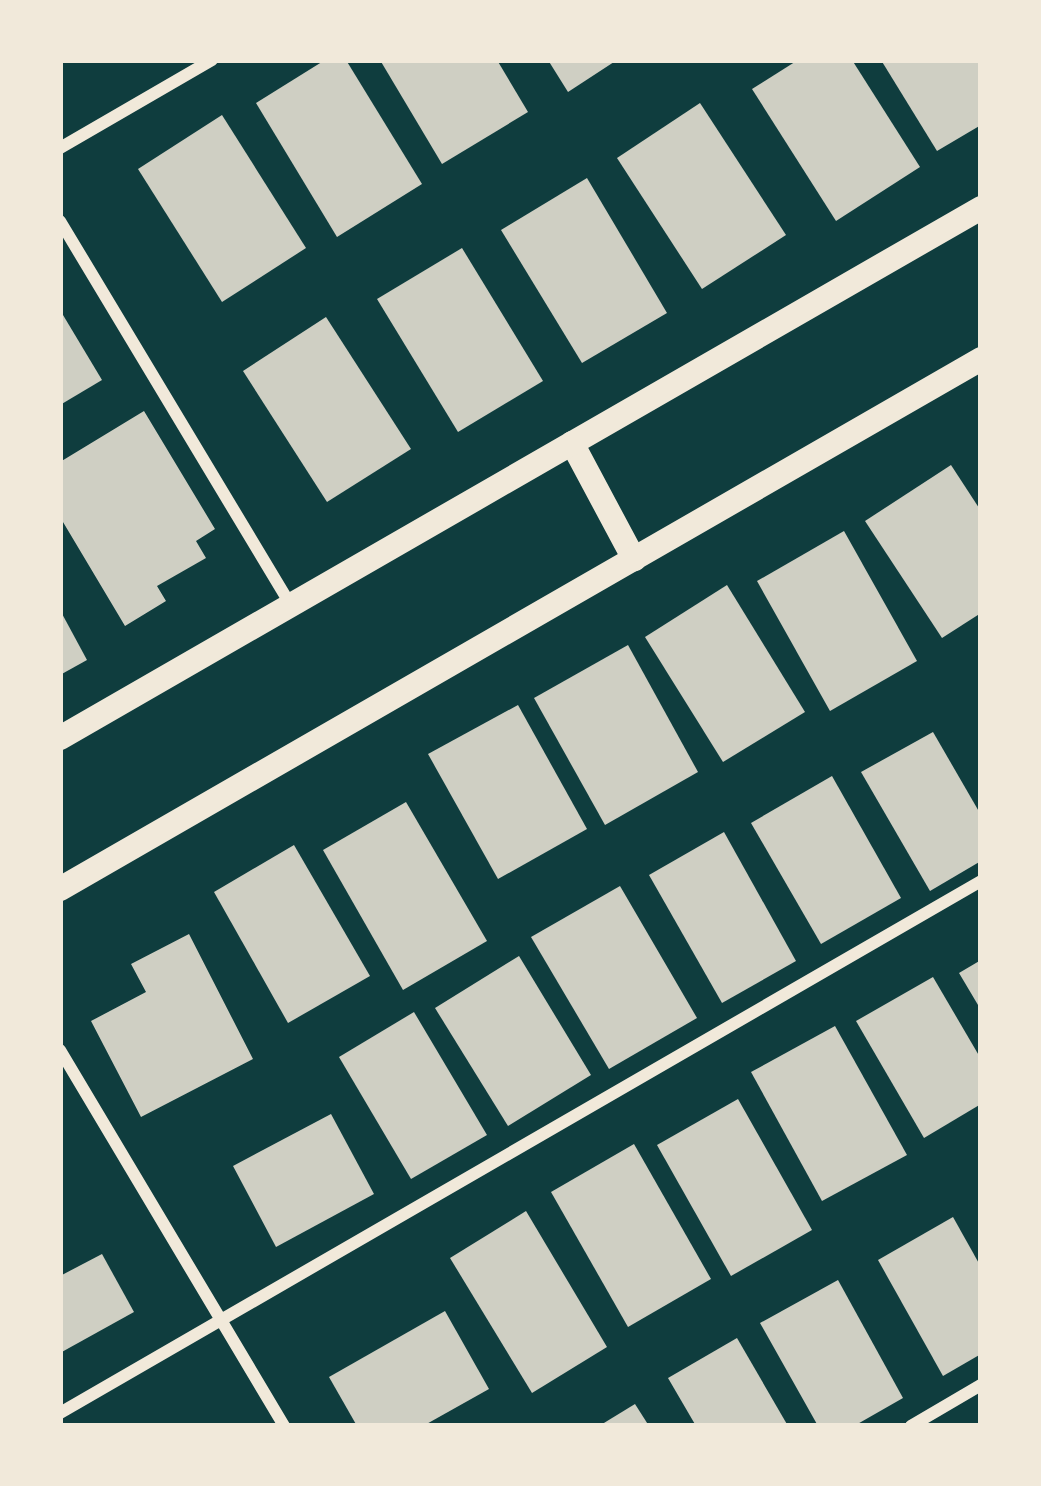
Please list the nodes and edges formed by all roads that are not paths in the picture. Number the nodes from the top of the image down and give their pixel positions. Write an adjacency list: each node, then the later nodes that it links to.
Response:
1 (212, 60): 2 (street)
2 (60, 148)
3 (981, 208): 6 (main road)
4 (60, 221): 8 (street)
5 (981, 359): 7 (main road)
6 (572, 443): 7 (main road); 8 (main road)
7 (634, 559): 11 (main road)
8 (291, 605): 9 (main road)
9 (60, 738)
10 (981, 881): 13 (street)
11 (60, 889)
12 (60, 1050): 13 (street)
13 (222, 1319): 15 (street); 16 (street)
14 (981, 1385): 17 (street)
15 (60, 1412)
16 (284, 1426)
17 (911, 1426)

